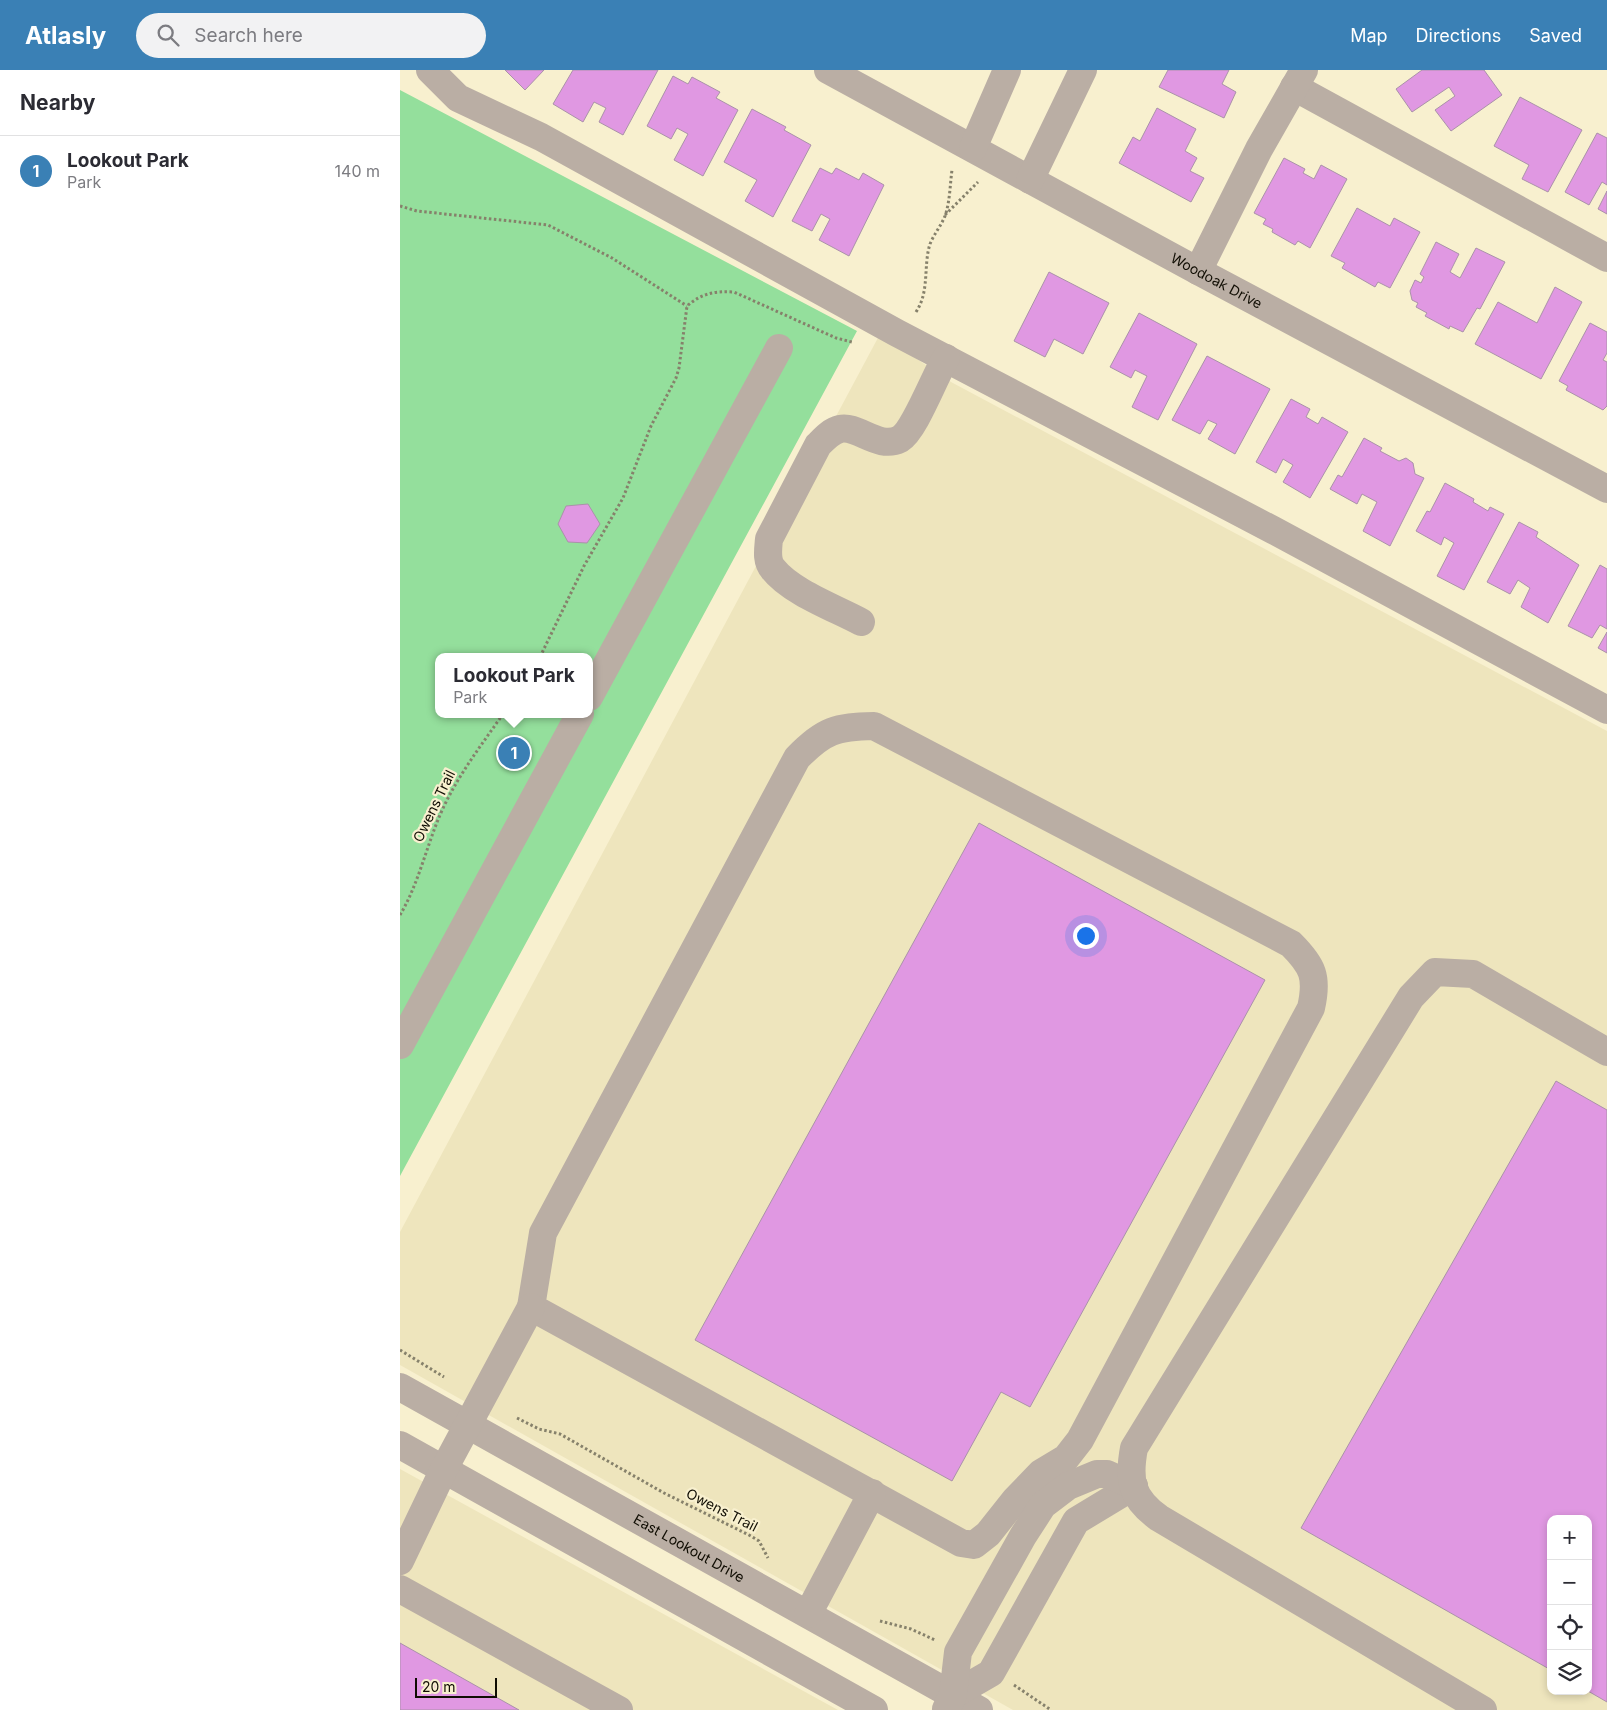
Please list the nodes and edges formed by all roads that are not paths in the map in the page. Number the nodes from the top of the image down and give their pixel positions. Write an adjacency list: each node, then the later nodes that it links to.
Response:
1 (430, 70): 11 (street)
2 (828, 70): 6 (street, Woodoak Drive)
3 (1007, 70): 6 (street)
4 (1084, 70): 7 (street)
5 (1299, 79): 8 (street); 9 (street)
6 (973, 148): 7 (street, Woodoak Drive)
7 (1030, 180): 9 (street, Woodoak Drive)
8 (1607, 258)
9 (1198, 272): 12 (street, Woodoak Drive)
10 (779, 348): 14 (street)
11 (946, 358): 13 (street); 15 (street)
12 (1607, 489)
13 (861, 622)
14 (593, 691)
15 (1607, 710)
16 (578, 718): 17 (street)
17 (400, 1044)
18 (1607, 1052): 24 (street)
19 (531, 1307): 21 (street); 25 (street); 25 (street)
20 (400, 1387): 21 (street, East Lookout Drive)
21 (468, 1427): 23 (street); 28 (street, East Lookout Drive)
22 (400, 1445): 23 (street)
23 (444, 1469): 26 (street); 31 (street)
24 (1134, 1486): 29 (street); 29 (street); 33 (street)
25 (872, 1494): 28 (street)
26 (400, 1562)
27 (400, 1590): 30 (street)
28 (808, 1614): 29 (street, East Lookout Drive)
29 (950, 1703): 32 (street, East Lookout Drive)
30 (619, 1710)
31 (874, 1710)
32 (980, 1710)
33 (1482, 1710)

